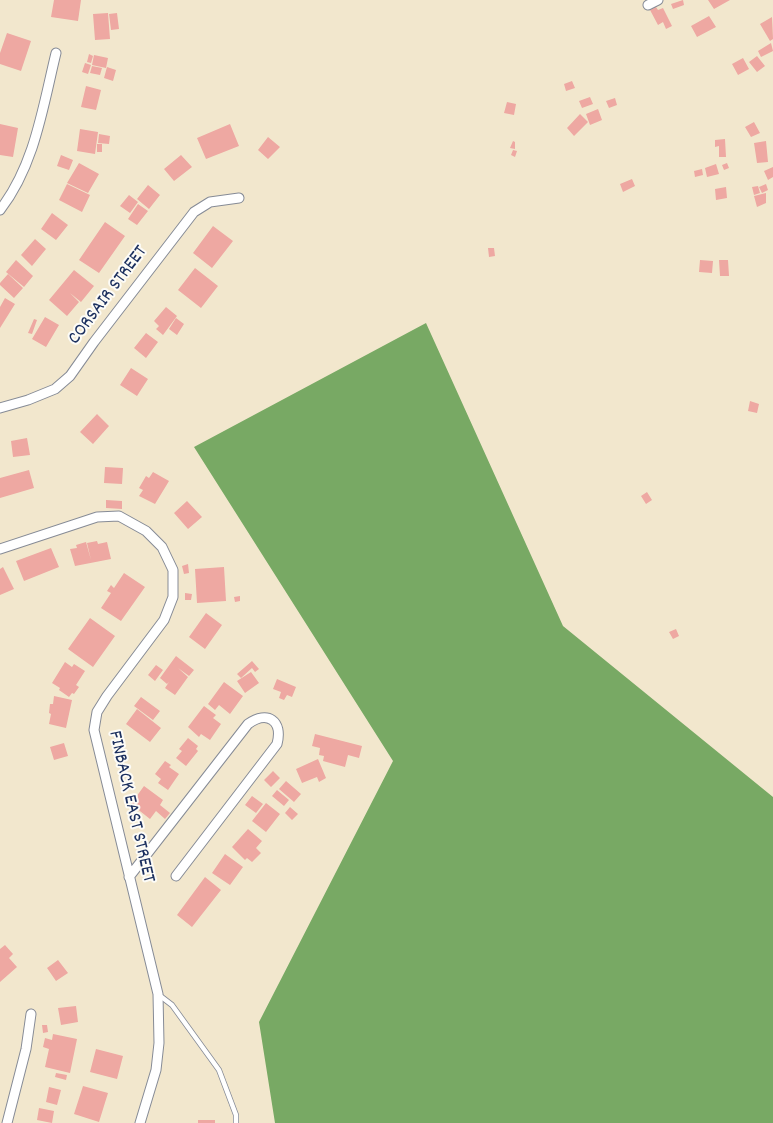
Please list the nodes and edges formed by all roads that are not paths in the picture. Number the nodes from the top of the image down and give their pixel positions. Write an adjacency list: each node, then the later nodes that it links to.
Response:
1 (658, 0): 2 (street)
2 (648, 5)
3 (56, 53): 5 (street)
4 (239, 198): 6 (street, CORSAIR STREET)
5 (0, 210)
6 (0, 408)
7 (0, 549): 9 (street, FINBACK EAST STREET)
8 (176, 876): 9 (street)
9 (129, 877): 10 (street, FINBACK EAST STREET)
10 (158, 994): 13 (street, FINBACK EAST STREET); 14 (lane)
11 (31, 1014): 12 (street)
12 (6, 1123)
13 (140, 1123)
14 (236, 1123)

